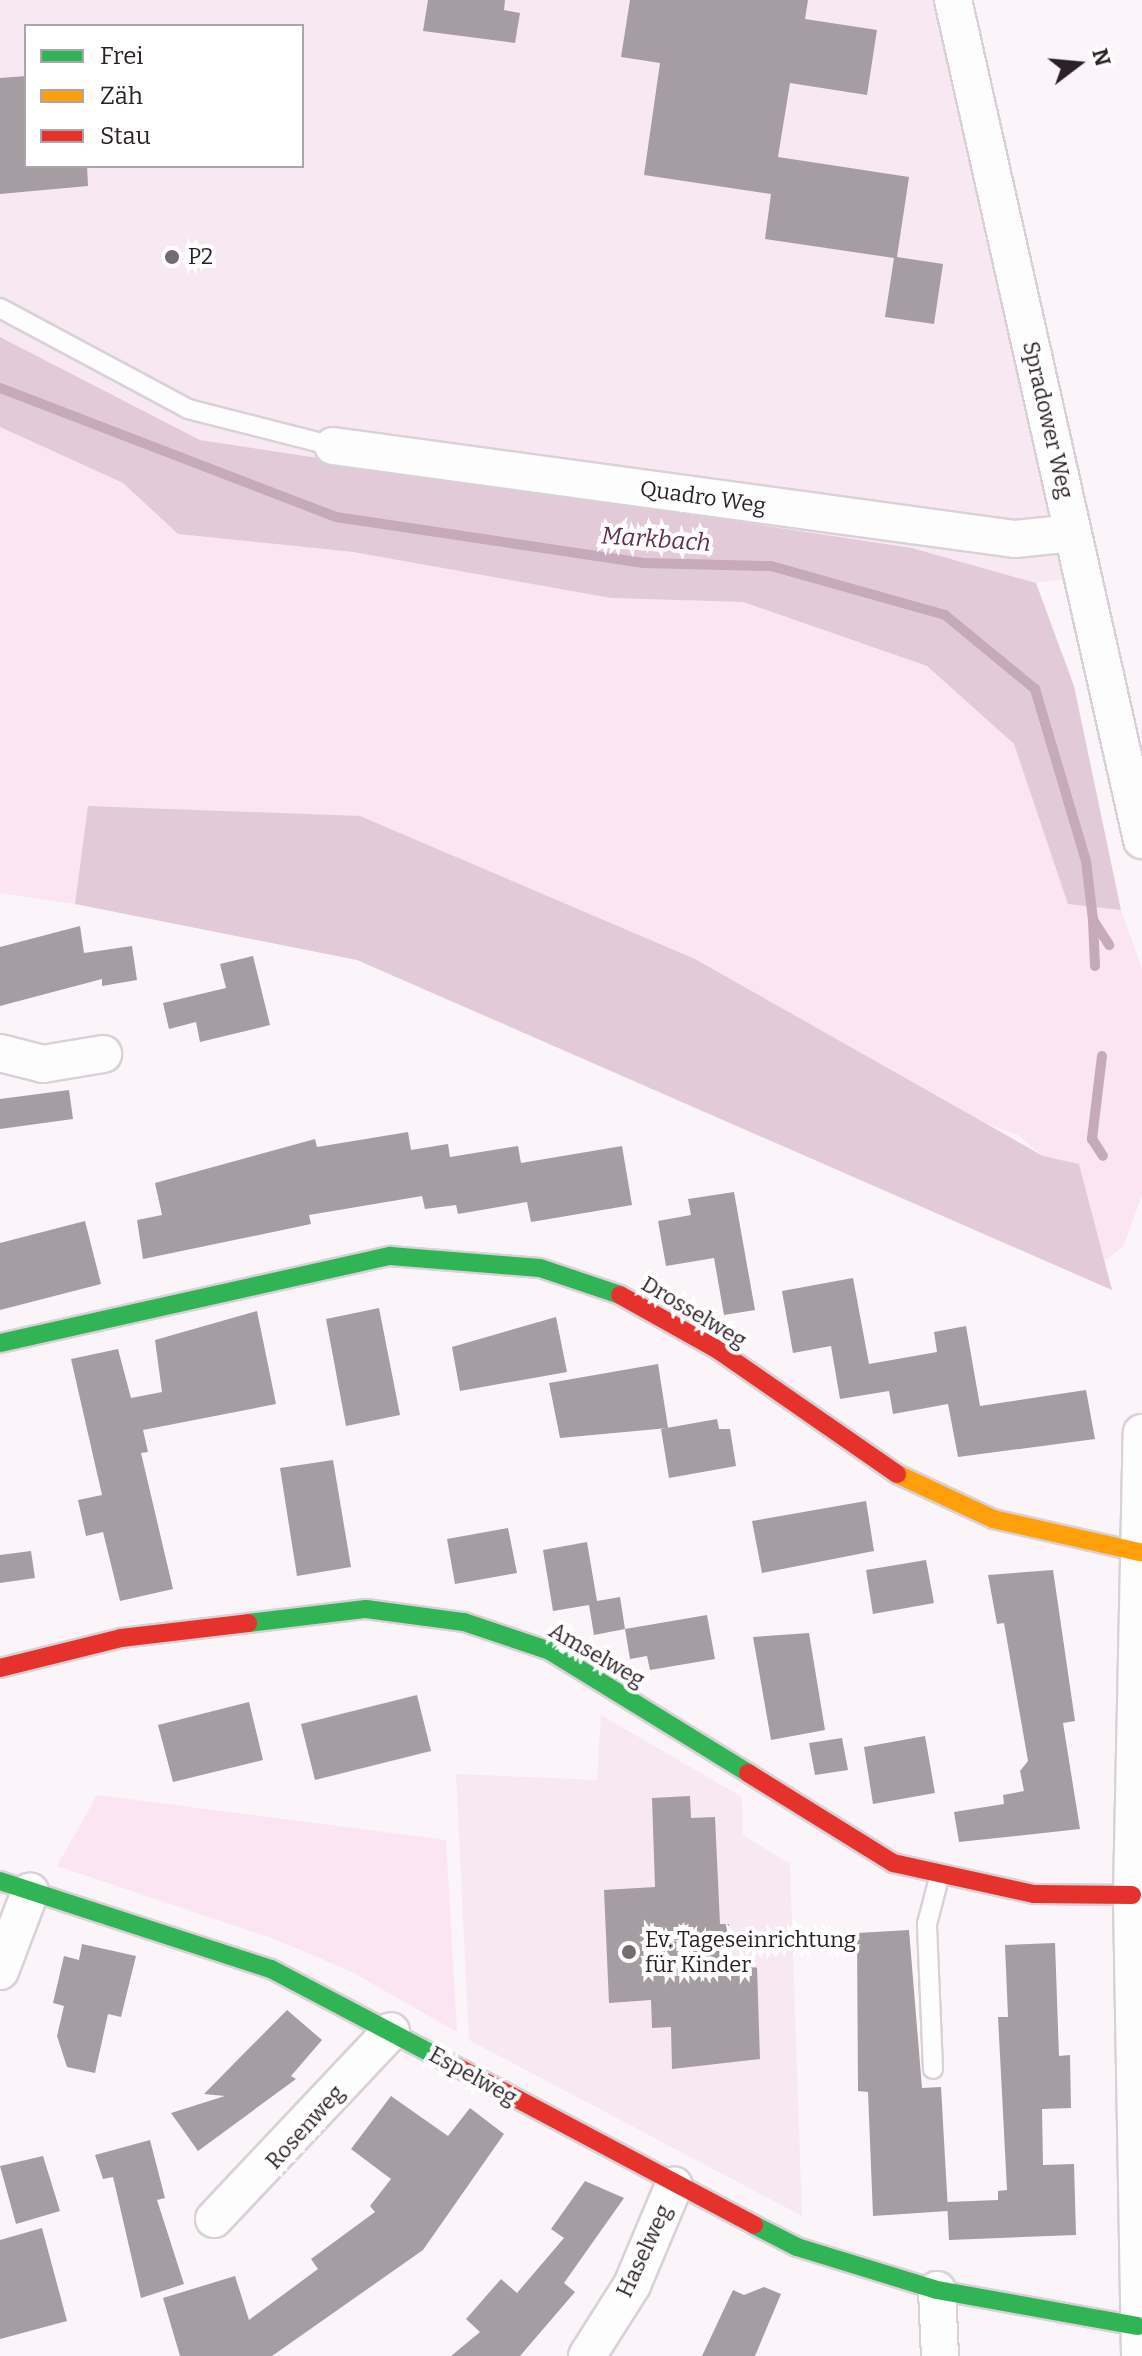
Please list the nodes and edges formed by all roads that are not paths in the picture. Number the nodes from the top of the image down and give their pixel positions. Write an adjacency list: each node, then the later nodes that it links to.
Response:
1 (953, 0): 4 (street, Spradower Weg)
2 (0, 308): 3 (lane)
3 (333, 446): 4 (street, Quadro Weg)
4 (1073, 533): 5 (street, Spradower Weg)
5 (1142, 840)
6 (0, 1053): 7 (street)
7 (103, 1054)
8 (0, 1343): 10 (street, Drosselweg)
9 (1142, 1433): 10 (street)
10 (1140, 1552): 14 (street)
11 (0, 1668): 12 (street, Amselweg)
12 (939, 1878): 14 (street, Amselweg); 17 (lane)
13 (15, 1886): 15 (street); 16 (street, Espelweg)
14 (1132, 1895): 21 (street)
15 (0, 1971)
16 (391, 2031): 18 (street, Espelweg); 19 (street, Rosenweg)
17 (933, 2069)
18 (674, 2185): 20 (street, Espelweg); 22 (street, Haselweg)
19 (214, 2219)
20 (937, 2290): 21 (street, Espelweg); 23 (street)
21 (1139, 2341)
22 (587, 2356)
23 (940, 2356)

